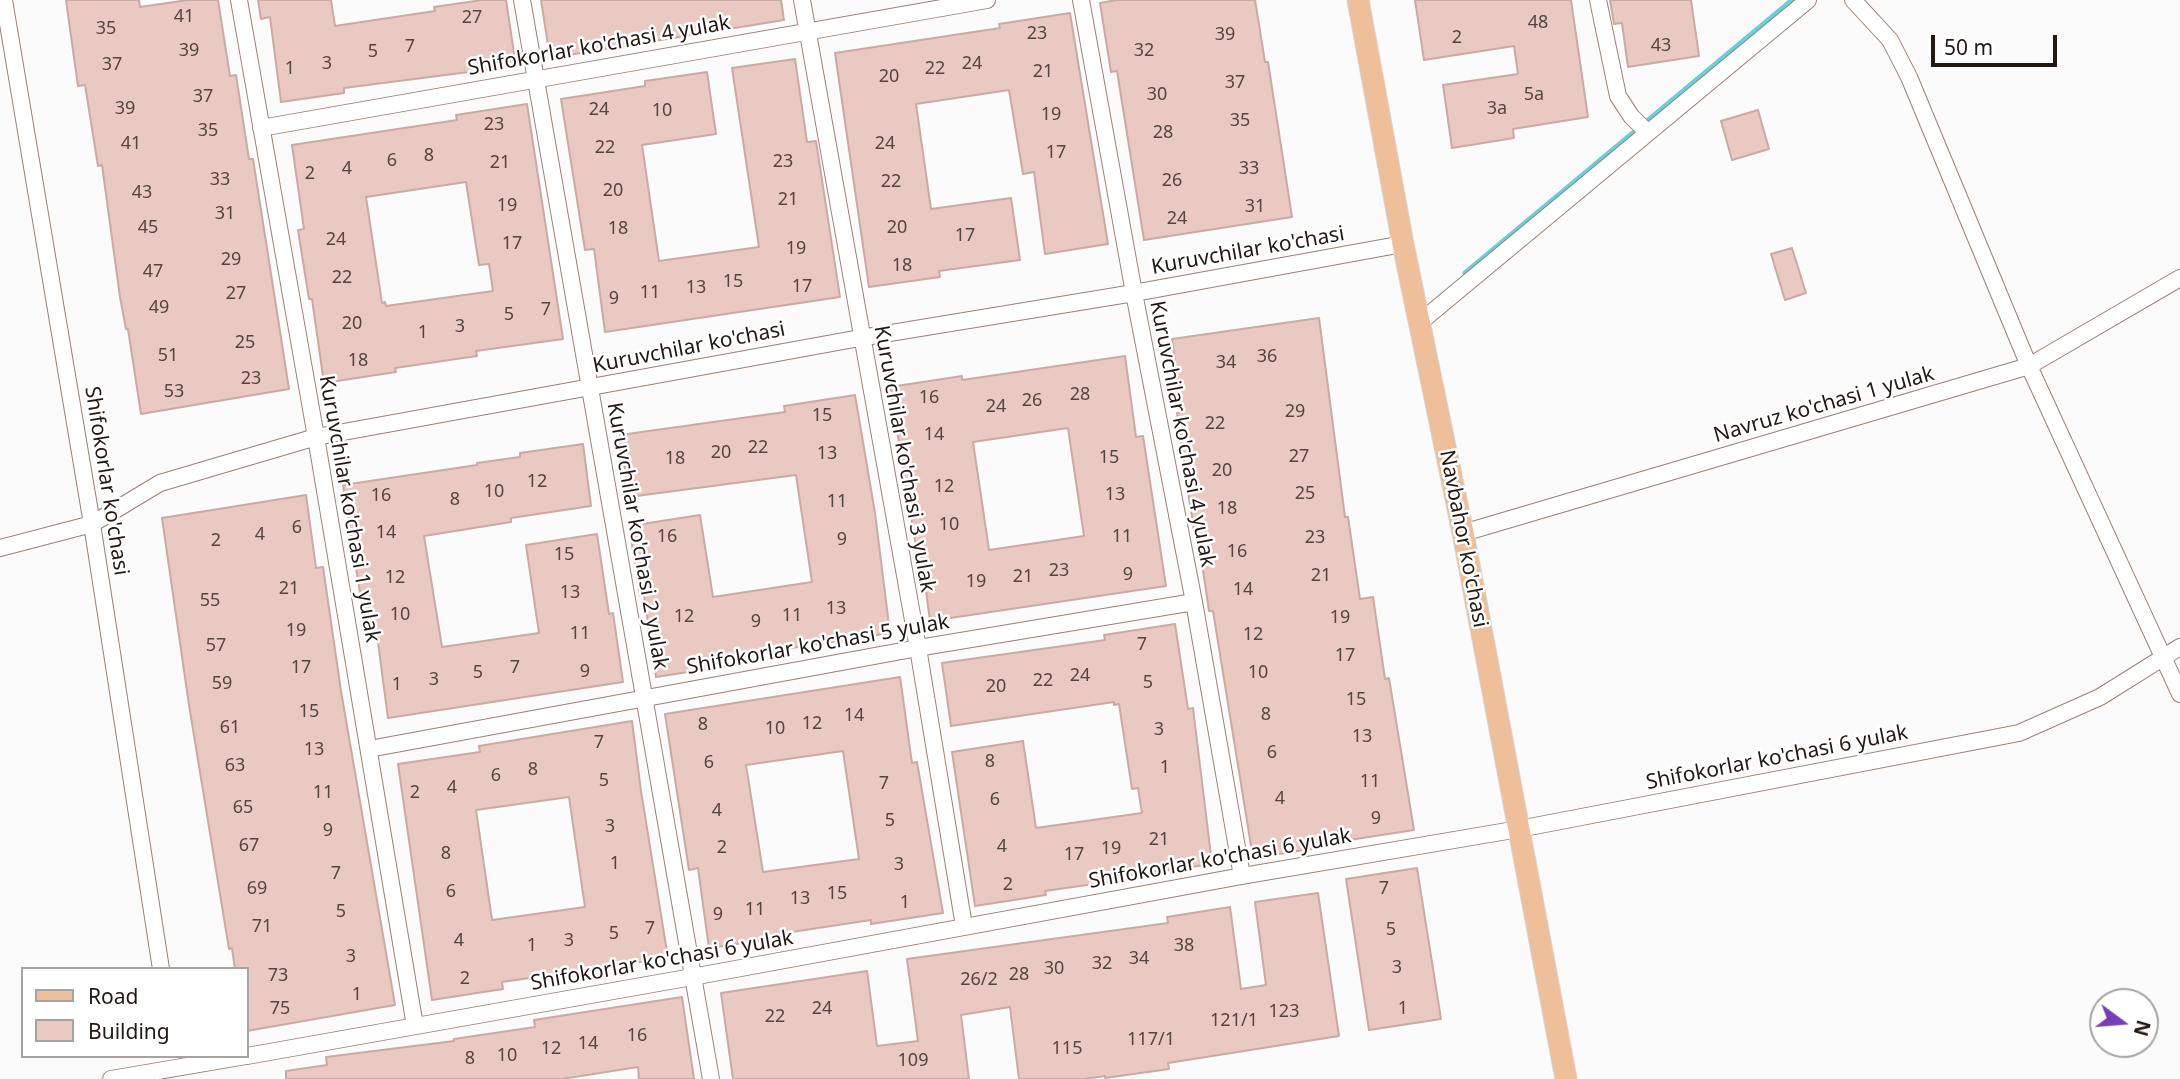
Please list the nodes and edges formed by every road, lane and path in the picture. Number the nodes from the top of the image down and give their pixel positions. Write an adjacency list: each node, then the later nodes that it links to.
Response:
1 (4, 0): 23 (street, Shifokorlar ko'chasi)
2 (239, 0): 14 (street, Kuruvchilar ko'chasi 1 yulak)
3 (522, 0): 12 (street, Kuruvchilar ko'chasi 2 yulak)
4 (802, 0): 11 (street, Kuruvchilar ko'chasi 3 yulak)
5 (987, 0): 11 (street, Shifokorlar ko'chasi 4 yulak)
6 (1081, 0): 17 (street, Kuruvchilar ko'chasi 4 yulak)
7 (1358, 0): 15 (main road, Navbahor ko'chasi)
8 (1598, 0): 13 (street)
9 (1808, 0): 13 (street)
10 (1853, 0): 20 (street)
11 (807, 31): 12 (street, Shifokorlar ko'chasi 4 yulak); 19 (street, Kuruvchilar ko'chasi 3 yulak)
12 (537, 78): 14 (street, Shifokorlar ko'chasi 4 yulak); 21 (street, Kuruvchilar ko'chasi 2 yulak)
13 (1640, 125): 18 (street)
14 (261, 128): 22 (street, Kuruvchilar ko'chasi 1 yulak)
15 (1403, 244): 17 (street, Kuruvchilar ko'chasi); 18 (main road, Navbahor ko'chasi)
16 (2180, 278): 20 (street, Navruz ko'chasi 1 yulak)
17 (1134, 293): 19 (street, Kuruvchilar ko'chasi); 26 (street, Kuruvchilar ko'chasi 4 yulak)
18 (1419, 323): 24 (main road, Navbahor ko'chasi)
19 (860, 338): 21 (street, Kuruvchilar ko'chasi); 28 (street, Kuruvchilar ko'chasi 3 yulak)
20 (2029, 366): 24 (street, Navruz ko'chasi 1 yulak); 29 (street)
21 (591, 388): 22 (street, Kuruvchilar ko'chasi); 31 (street, Kuruvchilar ko'chasi 2 yulak)
22 (316, 437): 23 (street, Kuruvchilar ko'chasi); 32 (street, Kuruvchilar ko'chasi 1 yulak)
23 (92, 524): 25 (street, Kuruvchilar ko'chasi); 36 (street, Shifokorlar ko'chasi)
24 (1463, 533): 33 (main road, Navbahor ko'chasi)
25 (0, 548)
26 (1194, 602): 28 (street, Shifokorlar ko'chasi 5 yulak); 34 (street, Kuruvchilar ko'chasi 4 yulak)
27 (2180, 647): 29 (street, Shifokorlar ko'chasi 6 yulak)
28 (918, 648): 31 (street, Shifokorlar ko'chasi 5 yulak); 35 (street, Kuruvchilar ko'chasi 3 yulak)
29 (2164, 658): 30 (street); 33 (street, Shifokorlar ko'chasi 6 yulak)
30 (2180, 694)
31 (644, 698): 32 (street, Shifokorlar ko'chasi 5 yulak); 37 (street, Kuruvchilar ko'chasi 2 yulak)
32 (369, 749): 38 (street, Kuruvchilar ko'chasi 1 yulak)
33 (1519, 829): 34 (street, Shifokorlar ko'chasi 6 yulak); 44 (main road, Navbahor ko'chasi)
34 (1242, 876): 35 (street, Shifokorlar ko'chasi 6 yulak)
35 (964, 926): 37 (street, Shifokorlar ko'chasi 6 yulak)
36 (161, 967)
37 (692, 977): 38 (street, Shifokorlar ko'chasi 6 yulak); 43 (street, Kuruvchilar ko'chasi 2 yulak)
38 (415, 1026): 39 (street, Shifokorlar ko'chasi 6 yulak)
39 (248, 1056)
40 (234, 1058): 41 (street, Shifokorlar ko'chasi 6 yulak)
41 (177, 1068): 42 (street, Shifokorlar ko'chasi 6 yulak)
42 (111, 1079)
43 (711, 1079)
44 (1566, 1079)

